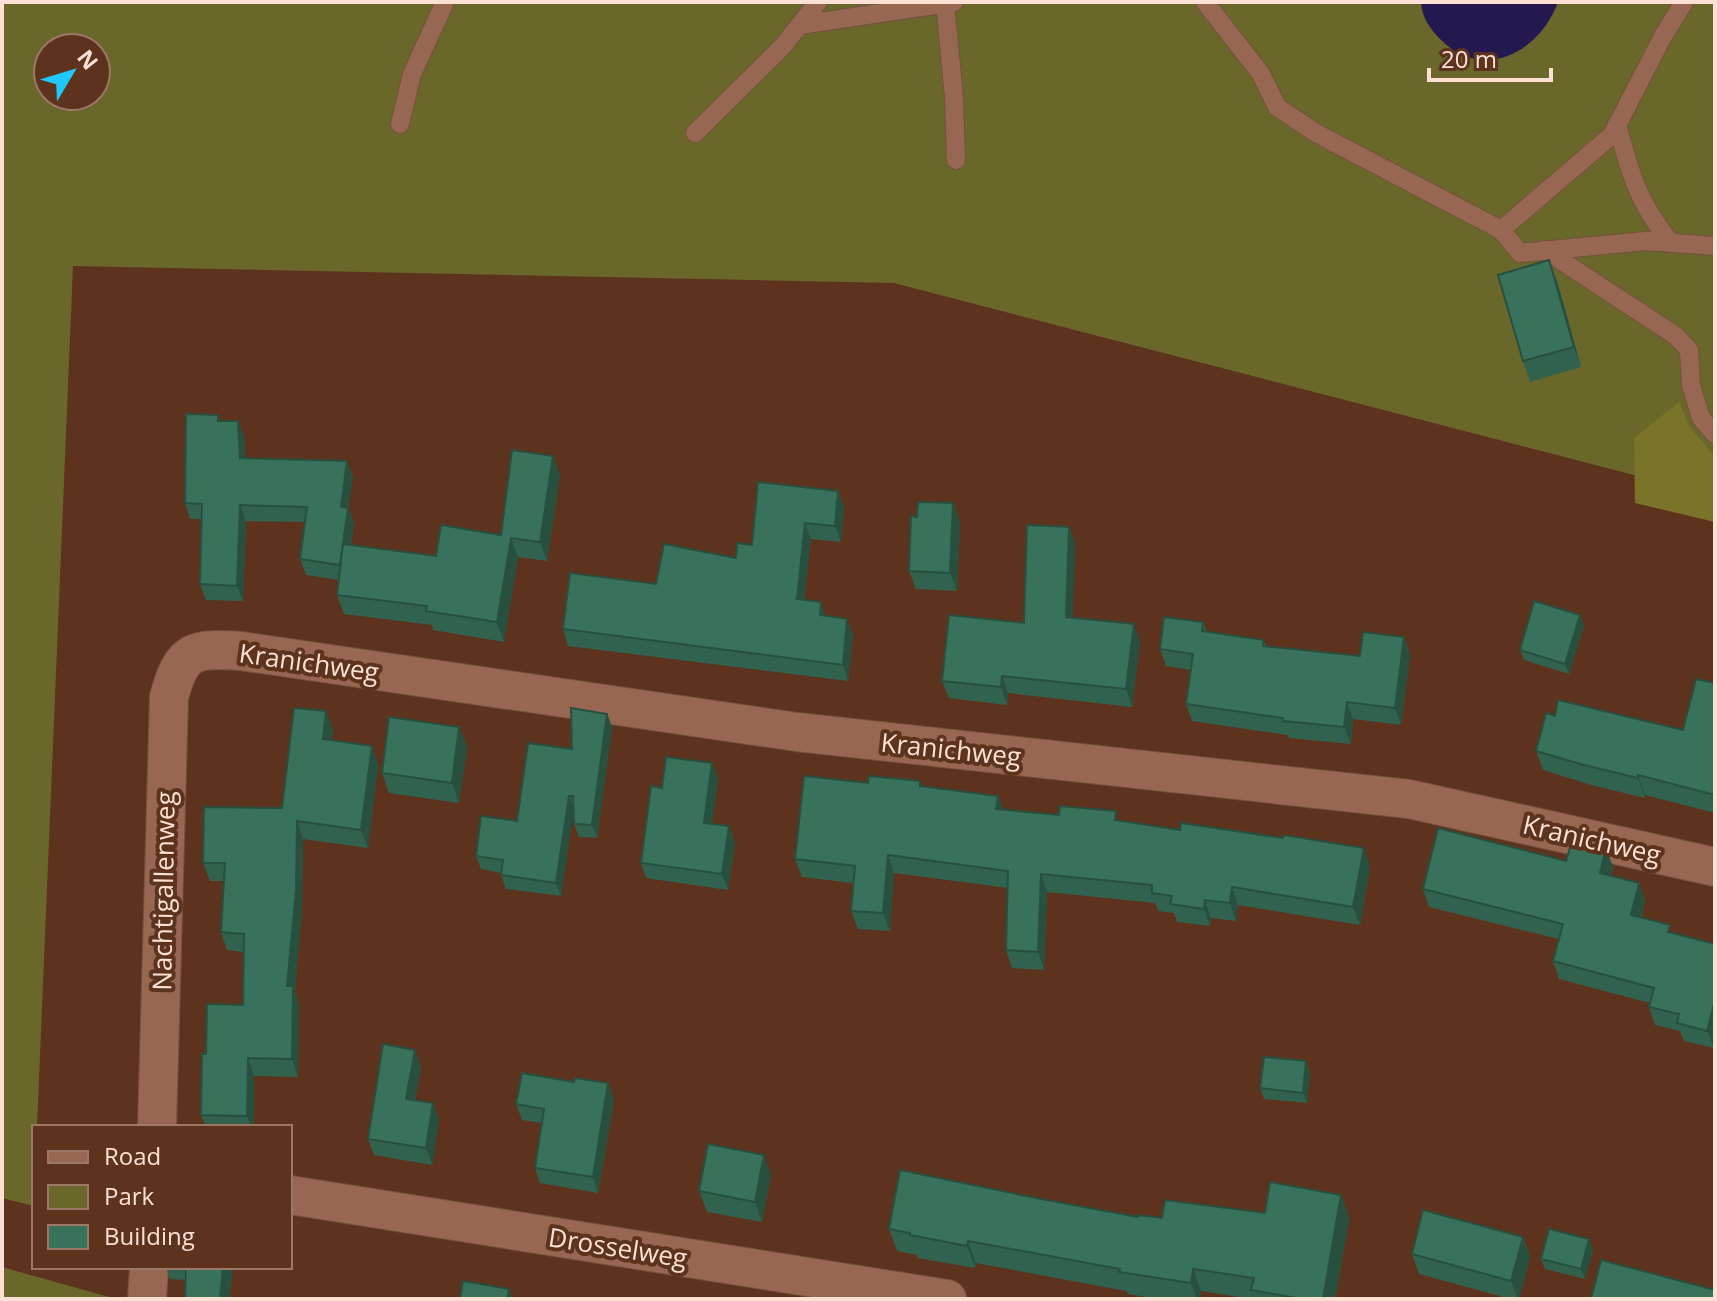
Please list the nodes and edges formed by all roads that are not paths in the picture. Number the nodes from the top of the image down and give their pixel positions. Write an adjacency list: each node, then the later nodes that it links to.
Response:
1 (445, 2): 7 (lane)
2 (818, 2): 6 (lane)
3 (948, 2): 6 (lane); 10 (lane)
4 (1205, 2): 11 (lane)
5 (1684, 2): 8 (lane)
6 (800, 25): 9 (lane)
7 (400, 124)
8 (1617, 124): 11 (lane); 12 (lane)
9 (695, 133)
10 (956, 160)
11 (1501, 230): 14 (lane)
12 (1671, 243): 13 (lane); 14 (lane)
13 (1715, 246)
14 (1545, 250): 15 (lane)
15 (1715, 434)
16 (184, 658): 17 (street, Kranichweg); 18 (street, Nachtigallenweg)
17 (1715, 867)
18 (157, 1125)
19 (292, 1195): 22 (street, Drosselweg)
20 (149, 1269): 21 (street)
21 (147, 1299)
22 (947, 1299)

